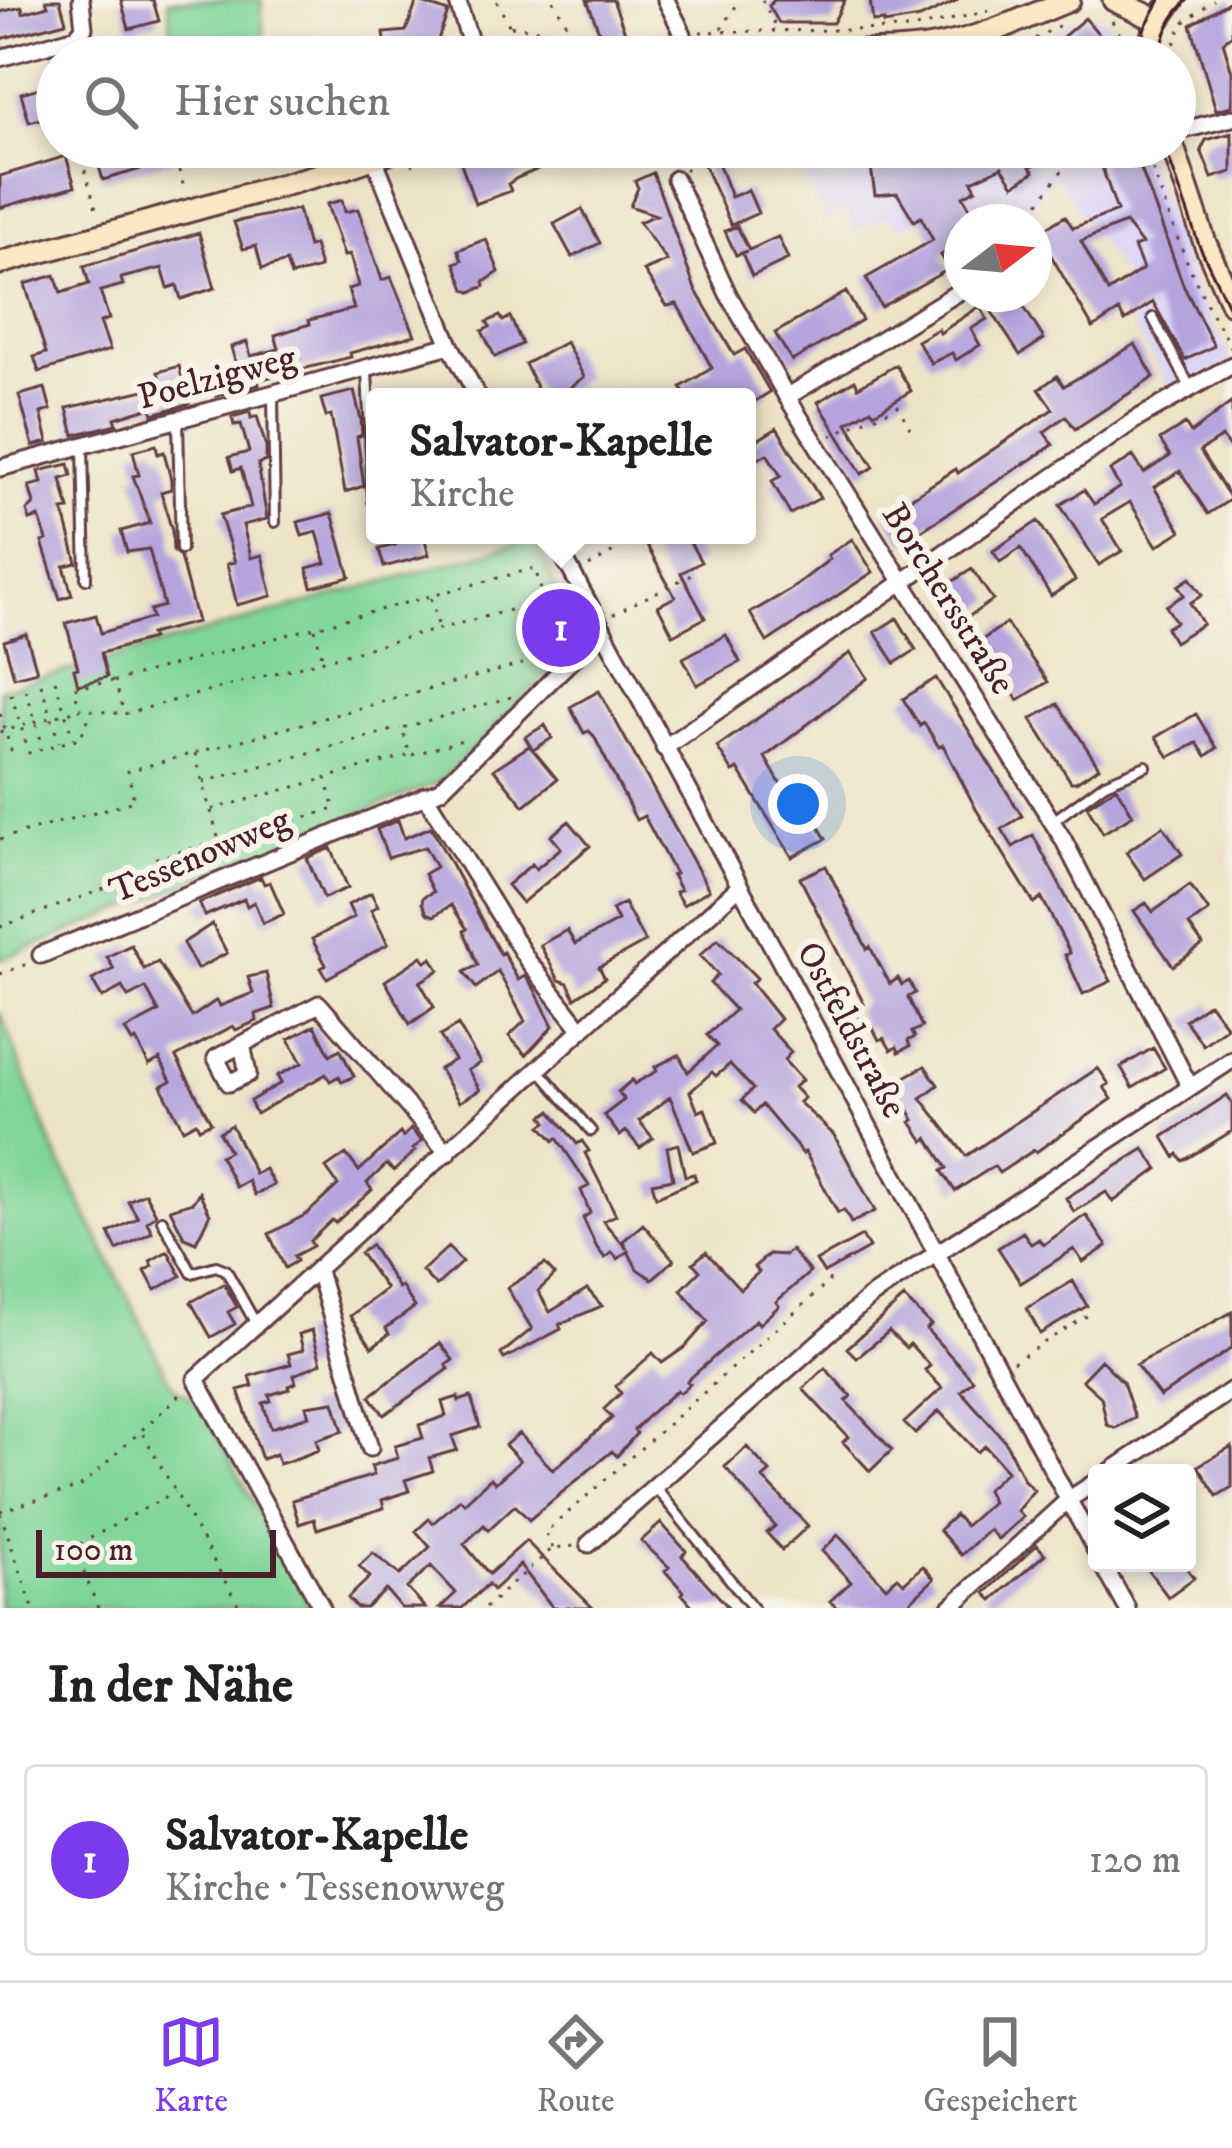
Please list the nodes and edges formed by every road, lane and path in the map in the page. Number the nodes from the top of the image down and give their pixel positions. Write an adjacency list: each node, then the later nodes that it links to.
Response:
1 (81, 0): 18 (street)
2 (458, 0): 19 (street)
3 (496, 0): 14 (path)
4 (554, 0): 17 (path)
5 (666, 0): 22 (street)
6 (740, 0): 16 (path)
7 (762, 0): 15 (path)
8 (1173, 0): 13 (main road)
9 (1214, 0): 28 (path)
10 (1108, 7): 13 (main road); 26 (path)
11 (997, 8): 15 (path)
12 (1070, 10): 24 (main road); 25 (path)
13 (1157, 20): 27 (main road)
14 (509, 25): 17 (path); 20 (path)
15 (778, 30): 16 (path)
16 (720, 31): 23 (path)
17 (572, 33): 21 (path)
18 (77, 36)
19 (469, 36)
20 (503, 36)
21 (577, 36)
22 (674, 36)
23 (707, 36)
24 (979, 36)
25 (1038, 36)
26 (1118, 36)
27 (1151, 36)
28 (1176, 36)
29 (36, 49): 30 (street)
30 (0, 58)
31 (1232, 118): 32 (street)
32 (1196, 130)
33 (84, 168): 44 (path)
34 (179, 168): 42 (path)
35 (338, 168): 45 (main road)
36 (378, 168): 49 (street)
37 (688, 168): 41 (path)
38 (1059, 168): 43 (path)
39 (1153, 168): 50 (path)
40 (1186, 168): 47 (main road)
41 (675, 179): 57 (street, Borchersstraße)
42 (186, 192)
43 (1036, 204)
44 (99, 216)
45 (0, 263)
46 (944, 301): 57 (street)
47 (1232, 304)
48 (1153, 318): 55 (lane)
49 (450, 345): 52 (street, Poelzigweg); 54 (street)
50 (1232, 348)
51 (1232, 365): 55 (street)
52 (367, 369): 53 (lane); 56 (street, Poelzigweg)
53 (368, 388)
54 (473, 388)
55 (1191, 388): 70 (street)
56 (273, 394): 58 (street, Poelzigweg); 63 (lane)
57 (788, 398): 60 (street, Borchersstraße)
58 (178, 420): 61 (street, Poelzigweg); 65 (lane)
59 (910, 428): 60 (path)
60 (817, 445): 70 (street, Borchersstraße)
61 (82, 446): 62 (street, Poelzigweg); 69 (lane)
62 (0, 468)
63 (275, 522)
64 (557, 544): 68 (street, Ostfeldstraße)
65 (181, 549)
66 (620, 550): 68 (path)
67 (697, 572): 74 (path)
68 (573, 575): 74 (street, Ostfeldstraße)
69 (86, 579)
70 (901, 580): 98 (street); 108 (street, Borchersstraße)
71 (430, 596): 73 (path); 75 (path); 76 (path)
72 (556, 597): 73 (path)
73 (544, 601): 76 (path)
74 (600, 625): 98 (street, Ostfeldstraße); 106 (street, Tessenowweg)
75 (314, 627): 77 (path); 80 (path)
76 (439, 629): 77 (path)
77 (323, 660): 89 (path)
78 (542, 669): 99 (path)
79 (55, 680): 87 (path)
80 (115, 681): 84 (path); 89 (path)
81 (41, 684): 90 (path)
82 (26, 690): 91 (path)
83 (11, 694): 92 (path)
84 (80, 709): 85 (path); 87 (path)
85 (93, 710): 89 (path); 96 (path)
86 (502, 710): 93 (path)
87 (65, 713): 90 (path); 96 (path)
88 (0, 714): 94 (path)
89 (124, 714)
90 (51, 718): 91 (path); 97 (path)
91 (35, 722): 92 (path); 97 (path)
92 (21, 726): 94 (path); 100 (path)
93 (402, 728): 101 (path); 105 (path)
94 (3, 732): 102 (path)
95 (476, 736): 101 (path)
96 (74, 740): 97 (path)
97 (59, 744)
98 (664, 748): 111 (street, Ostfeldstraße)
99 (195, 753): 105 (path); 109 (path)
100 (30, 755)
101 (410, 755): 104 (path)
102 (14, 760)
103 (1146, 766): 108 (lane)
104 (326, 778): 107 (path); 110 (path)
105 (203, 782): 107 (path)
106 (425, 795): 113 (street, Tessenowweg); 115 (street)
107 (210, 810): 110 (path)
108 (1052, 822): 119 (street, Borchersstraße)
109 (0, 838)
110 (219, 841): 112 (path)
111 (740, 886): 115 (street); 123 (street, Ostfeldstraße)
112 (0, 927)
113 (41, 955): 114 (path)
114 (0, 974)
115 (583, 1030): 118 (street)
116 (242, 1044): 121 (street)
117 (1232, 1060): 119 (street)
118 (538, 1070): 120 (lane); 121 (street)
119 (1190, 1087): 123 (street)
120 (591, 1131)
121 (448, 1153): 124 (street)
122 (162, 1220): 127 (lane)
123 (936, 1252): 128 (street, Ostfeldstraße); 135 (street)
124 (318, 1271): 127 (street); 132 (street)
125 (829, 1277): 141 (path)
126 (1093, 1312): 128 (path)
127 (257, 1325): 129 (street)
128 (999, 1371): 137 (street, Ostfeldstraße)
129 (196, 1379): 131 (path); 146 (street)
130 (1232, 1390): 133 (street)
131 (142, 1433): 136 (path); 138 (path)
132 (370, 1448)
133 (1121, 1464)
134 (1088, 1486): 137 (street)
135 (655, 1487): 140 (street); 148 (lane)
136 (177, 1491): 144 (path); 145 (path)
137 (1068, 1500): 139 (street, Ostfeldstraße); 149 (street)
138 (0, 1512): 143 (path)
139 (1088, 1537)
140 (589, 1544): 141 (path)
141 (553, 1548): 147 (path)
142 (1107, 1572): 150 (street)
143 (33, 1608)
144 (98, 1608)
145 (240, 1608)
146 (322, 1608)
147 (485, 1608)
148 (753, 1608)
149 (950, 1608)
150 (1126, 1608)

